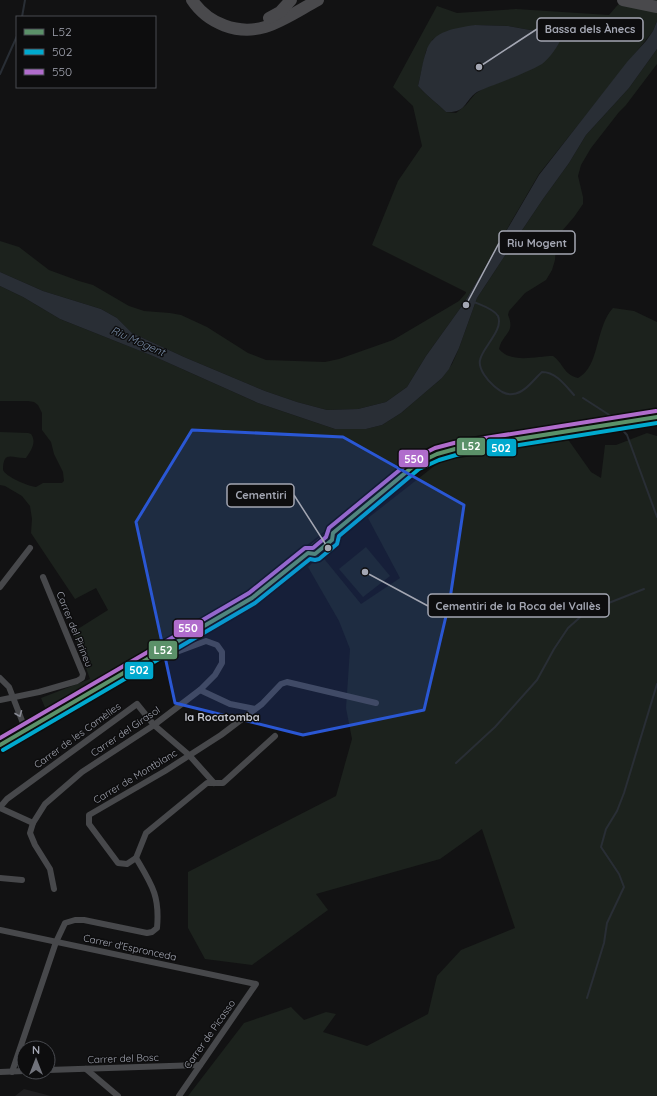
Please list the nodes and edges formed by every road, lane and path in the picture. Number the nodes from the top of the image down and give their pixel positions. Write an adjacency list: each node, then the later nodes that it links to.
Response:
1 (192, 0): 4 (highway)
2 (200, 0): 3 (highway)
3 (291, 0)
4 (318, 0)
5 (624, 0): 6 (highway)
6 (657, 7)
7 (657, 417): 11 (street)
8 (30, 548): 10 (street)
9 (43, 577): 14 (street, Carrer del Pirineu)
10 (0, 587)
11 (160, 653): 13 (street, Carrer del Girasol); 19 (street)
12 (0, 678): 14 (street)
13 (200, 690): 17 (street); 18 (street, Carrer del Girasol)
14 (12, 697): 15 (street, Carrer del Pirineu); 19 (street, one-way to 19)
15 (0, 700)
16 (376, 703): 17 (street, Carrer de Montblanc)
17 (255, 709): 22 (street, Carrer de Montblanc)
18 (154, 725): 22 (street, Carrer de les Camèlies); 24 (street, Carrer de les Camèlies); 25 (street, Carrer del Girasol)
19 (26, 731): 21 (street)
20 (275, 736): 23 (street)
21 (0, 745)
22 (190, 755): 23 (street, Carrer de les Camèlies); 26 (street, Carrer de Montblanc)
23 (214, 783): 26 (street)
24 (0, 807): 25 (street)
25 (32, 823): 29 (street)
26 (136, 858): 31 (street)
27 (0, 878): 28 (street)
28 (22, 880)
29 (54, 890)
30 (0, 930): 31 (street, Carrer d'Espronceda)
31 (56, 942): 32 (street, Carrer d'Espronceda); 37 (street)
32 (256, 984): 33 (street, Carrer de Picasso)
33 (200, 1065): 34 (street, Carrer del Bosc); 40 (street, Carrer de Picasso)
34 (86, 1069): 35 (street, Carrer del Bosc); 39 (street)
35 (56, 1070)
36 (0, 1072): 37 (street)
37 (12, 1072): 38 (street)
38 (16, 1072)
39 (118, 1096)
40 (179, 1096)

